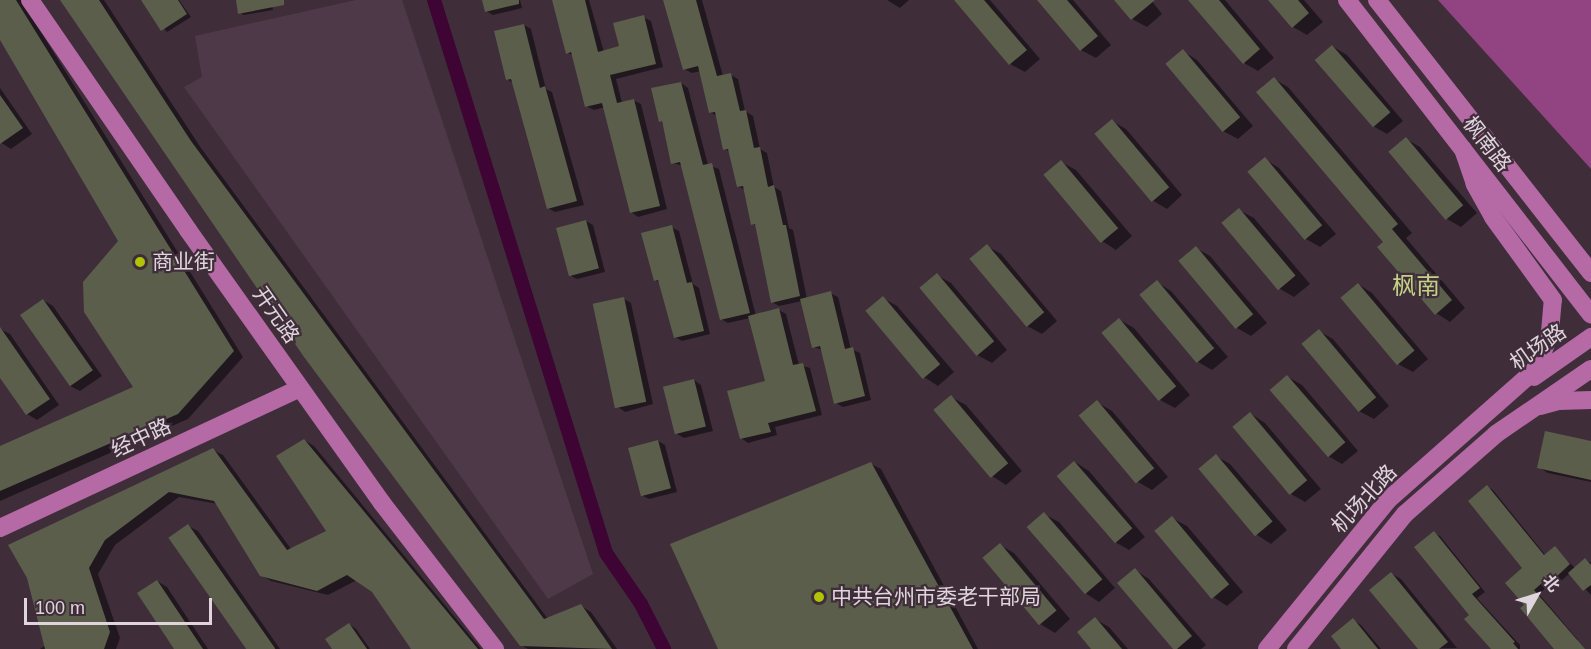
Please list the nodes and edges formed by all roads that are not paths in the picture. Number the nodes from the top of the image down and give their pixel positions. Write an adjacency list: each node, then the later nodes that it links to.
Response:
1 (30, 0): 11 (main road, 开元路)
2 (1347, 0): 4 (main road, 枫南路)
3 (1377, 0): 5 (main road, 枫南路)
4 (1463, 149): 8 (main road, 枫南路); 12 (main road)
5 (1562, 237): 6 (main road); 7 (main road, 枫南路)
6 (1591, 252)
7 (1591, 273)
8 (1591, 315)
9 (1591, 337): 12 (main road, 机场路)
10 (1591, 369): 14 (main road)
11 (300, 388): 15 (main road, 经中路); 16 (main road, 开元路)
12 (1510, 393): 17 (main road, 机场北路)
13 (1591, 400): 14 (main road)
14 (1533, 407): 18 (main road, 机场北路)
15 (0, 528)
16 (495, 649)
17 (1267, 649)
18 (1296, 649)

